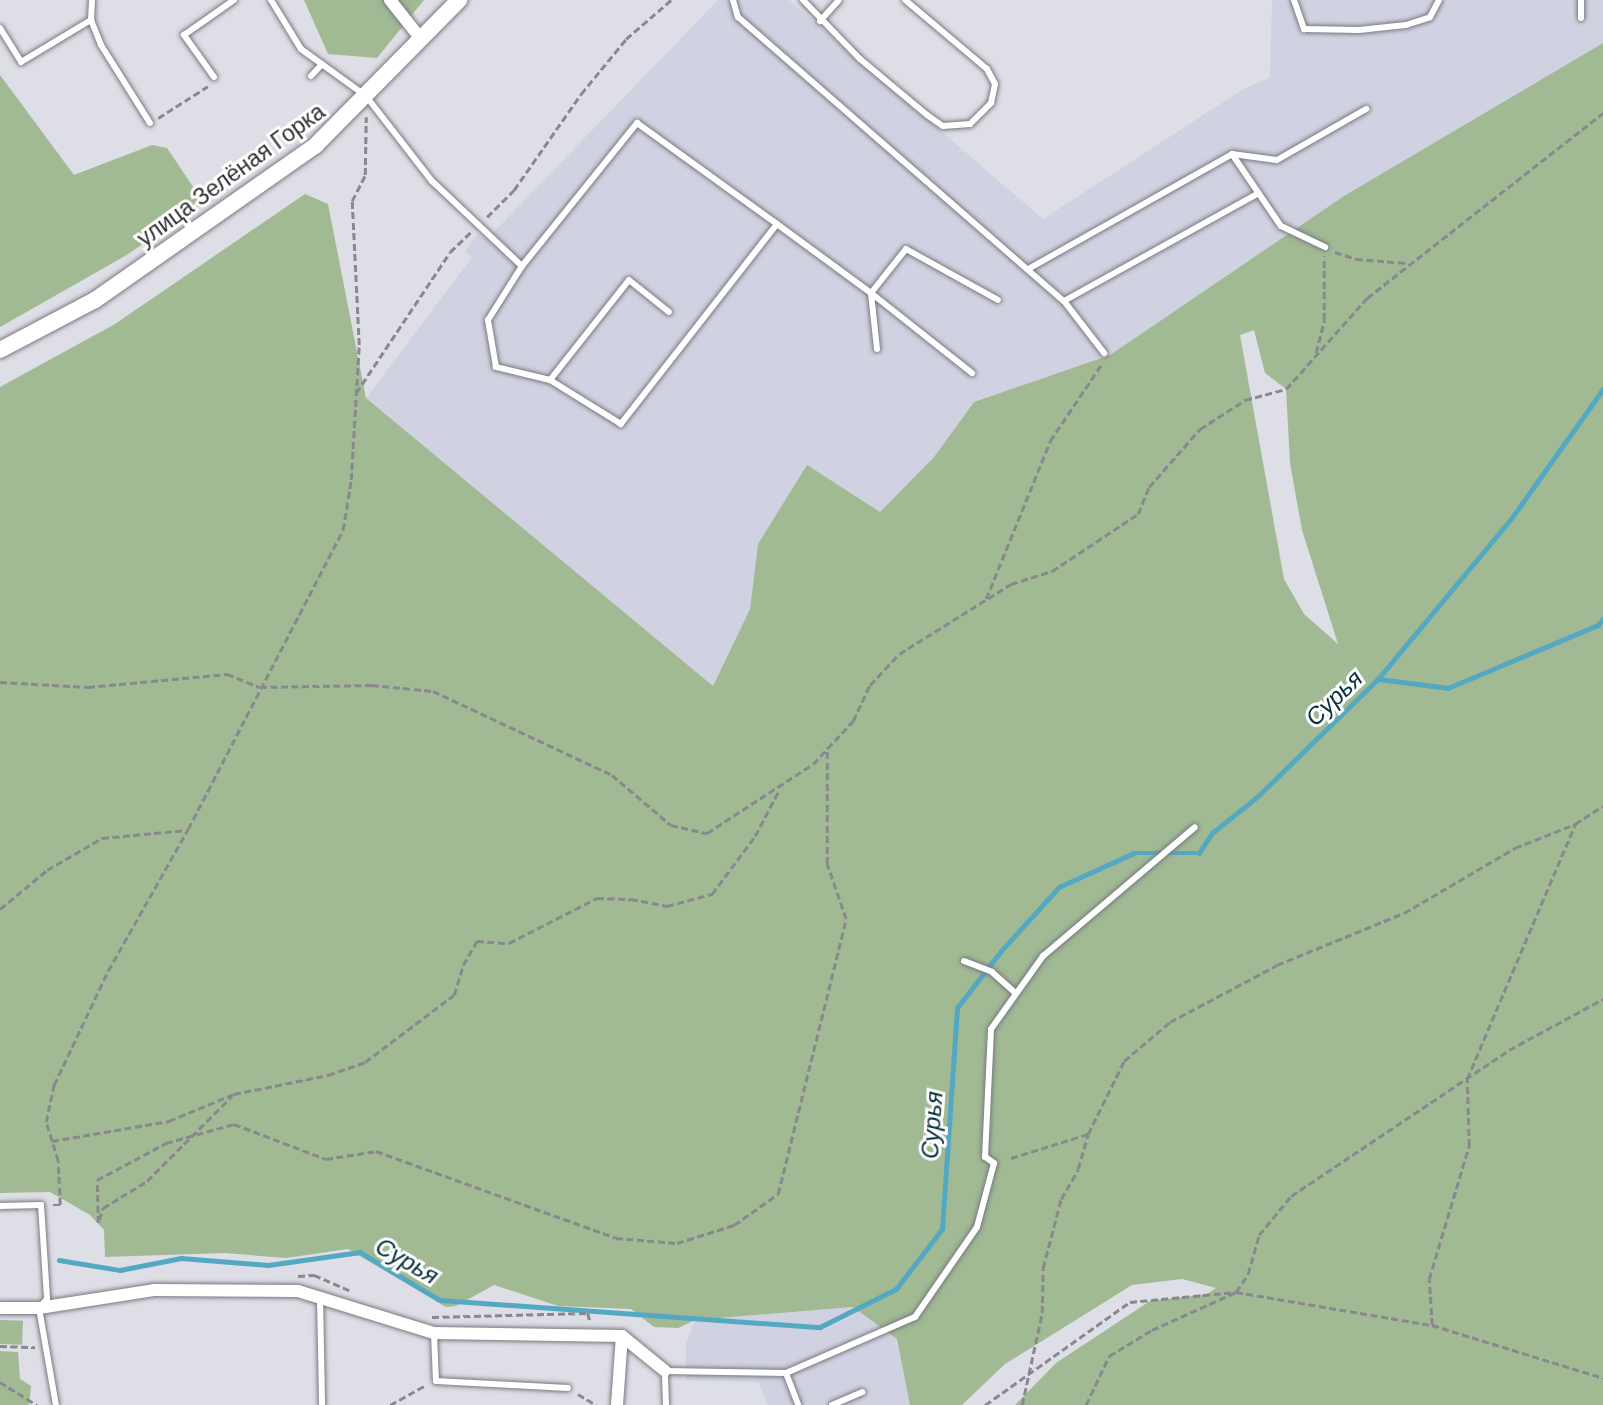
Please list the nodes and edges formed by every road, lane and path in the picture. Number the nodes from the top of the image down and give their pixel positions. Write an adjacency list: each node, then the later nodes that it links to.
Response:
1 (92, 0): 15 (lane)
2 (234, 0): 21 (lane)
3 (271, 0): 19 (lane)
4 (390, 0): 18 (street)
5 (459, 0): 18 (street, улица Зелёная Горка)
6 (671, 0): 29 (path)
7 (733, 0): 33 (lane)
8 (803, 0): 16 (lane)
9 (839, 0): 16 (lane)
10 (905, 0): 16 (lane)
11 (1294, 0): 12 (lane)
12 (1439, 0)
13 (1581, 0): 14 (lane)
14 (1581, 18)
15 (91, 20): 17 (lane); 25 (lane)
16 (820, 21)
17 (0, 27)
18 (421, 39): 22 (street, улица Зелёная Горка)
19 (322, 64): 20 (lane); 22 (lane)
20 (311, 76)
21 (214, 78): 25 (path)
22 (366, 96): 29 (lane); 39 (street, улица Зелёная Горка); 44 (path)
23 (1366, 109): 26 (lane)
24 (1603, 113): 31 (path)
25 (150, 123)
26 (1232, 154): 27 (lane); 33 (lane)
27 (1257, 194): 30 (lane); 36 (lane)
28 (777, 224): 32 (lane); 34 (lane); 43 (lane)
29 (477, 226): 32 (lane); 44 (path)
30 (1325, 247): 31 (path); 41 (path)
31 (1409, 263): 41 (path)
32 (522, 266): 43 (lane)
33 (1030, 268): 36 (lane)
34 (871, 293): 35 (lane); 38 (lane); 42 (lane)
35 (998, 300)
36 (1065, 301): 40 (lane)
37 (669, 312): 43 (lane)
38 (877, 349)
39 (0, 350)
40 (1104, 353): 45 (path)
41 (1315, 356): 45 (path)
42 (972, 373)
43 (551, 380)
44 (354, 396): 47 (path)
45 (986, 599): 48 (path)
46 (0, 682): 47 (path)
47 (260, 687): 49 (path); 53 (path)
48 (827, 748): 49 (path); 61 (path)
49 (780, 787): 59 (path)
50 (1603, 807): 51 (path)
51 (1575, 824): 58 (path); 60 (path)
52 (1195, 827): 56 (lane)
53 (188, 830): 54 (path); 62 (path)
54 (0, 909)
55 (964, 961): 56 (lane)
56 (1014, 992): 77 (lane)
57 (1603, 999): 58 (path)
58 (1467, 1079): 66 (path); 70 (path)
59 (234, 1094): 61 (path); 62 (path)
60 (1088, 1133): 63 (path); 75 (path)
61 (191, 1135): 61 (path)
62 (52, 1142): 64 (path)
63 (1011, 1158)
64 (41, 1205): 65 (lane); 69 (lane)
65 (0, 1206)
66 (1236, 1292): 70 (path); 75 (path); 94 (path)
67 (320, 1296): 69 (street); 71 (street); 85 (lane)
68 (0, 1308): 69 (street)
69 (39, 1308): 74 (lane)
70 (1432, 1325): 78 (path)
71 (434, 1333): 72 (street); 79 (lane)
72 (622, 1336): 76 (street); 88 (street)
73 (0, 1346): 74 (path)
74 (48, 1348): 84 (lane)
75 (1032, 1368): 92 (path); 93 (path)
76 (665, 1371): 77 (lane); 89 (lane)
77 (786, 1373): 90 (lane)
78 (1603, 1378)
79 (436, 1381): 81 (lane); 86 (path)
80 (0, 1382): 83 (path)
81 (568, 1388): 87 (path)
82 (862, 1392): 91 (lane)
83 (37, 1405)
84 (56, 1405)
85 (322, 1405)
86 (390, 1405)
87 (596, 1405)
88 (617, 1405)
89 (666, 1405)
90 (799, 1405)
91 (832, 1405)
92 (985, 1405)
93 (1022, 1405)
94 (1086, 1405)

